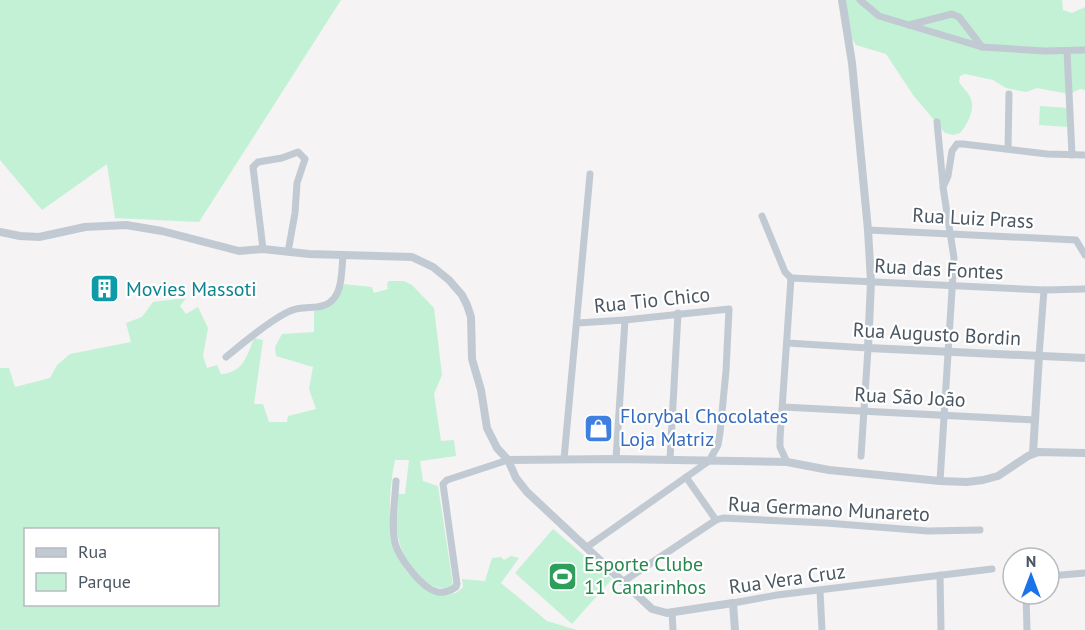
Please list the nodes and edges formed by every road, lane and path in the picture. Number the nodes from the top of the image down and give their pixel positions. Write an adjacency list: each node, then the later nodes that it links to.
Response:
1 (842, 0): 15 (street)
2 (860, 0): 3 (street)
3 (908, 25): 4 (street); 4 (street)
4 (982, 47): 6 (street)
5 (1085, 50): 6 (street)
6 (1067, 51): 10 (street)
7 (1009, 94): 9 (street)
8 (937, 122): 13 (street)
9 (1008, 149): 10 (street); 13 (street)
10 (1072, 155): 11 (street)
11 (1085, 155)
12 (590, 174): 29 (street)
13 (943, 187): 17 (street)
14 (762, 216): 22 (street)
15 (868, 231): 17 (street, Rua Luiz Prass); 23 (street)
16 (0, 232): 18 (street, Rua Vera Cruz)
17 (950, 233): 21 (street, Rua Luiz Prass); 24 (street)
18 (263, 249): 19 (street, Rua Vera Cruz); 19 (street)
19 (288, 252): 20 (street, Rua Vera Cruz)
20 (343, 255): 34 (street); 46 (street, Rua Vera Cruz)
21 (1085, 255)
22 (791, 278): 23 (street, Rua das Fontes); 30 (street)
23 (871, 282): 24 (street, Rua das Fontes); 31 (street)
24 (953, 286): 26 (street, Rua das Fontes); 32 (street)
25 (1085, 289): 26 (street, Rua das Fontes)
26 (1044, 290): 33 (street)
27 (678, 314): 28 (street, Rua Tio Chico); 45 (street); 47 (street, Rua Tio Chico)
28 (626, 320): 29 (street, Rua Tio Chico); 44 (street)
29 (577, 323): 43 (street)
30 (788, 343): 31 (street, Rua Augusto Bordin); 36 (street)
31 (868, 348): 32 (street, Rua Augusto Bordin); 37 (street)
32 (948, 351): 33 (street, Rua Augusto Bordin); 38 (street)
33 (1039, 356): 35 (street, Rua Augusto Bordin); 39 (street)
34 (226, 357)
35 (1085, 358)
36 (783, 407): 37 (street, Rua São João); 48 (street)
37 (864, 411): 38 (street, Rua São João); 42 (street)
38 (945, 415): 39 (street, Rua São João); 51 (street)
39 (1035, 420): 40 (street)
40 (1034, 453): 41 (street); 51 (street)
41 (1085, 453)
42 (861, 456)
43 (564, 459): 44 (street); 46 (street)
44 (616, 459): 45 (street)
45 (670, 459): 47 (street)
46 (508, 460): 50 (street); 54 (street, Rua Vera Cruz)
47 (709, 461): 48 (street); 49 (street)
48 (787, 462): 51 (street)
49 (686, 477): 52 (street); 54 (street)
50 (396, 481)
51 (940, 481)
52 (716, 520): 53 (street, Rua Germano Munareto); 59 (street, Rua Germano Munareto)
53 (980, 530)
54 (587, 547): 59 (street, Rua Vera Cruz)
55 (992, 569): 57 (street, Rua Vera Cruz)
56 (1085, 573): 58 (street)
57 (940, 575): 60 (street, Rua Vera Cruz); 67 (street)
58 (1061, 575)
59 (624, 581): 63 (street, Rua Vera Cruz)
60 (820, 591): 61 (street, Rua Vera Cruz); 66 (street)
61 (733, 603): 63 (street, Rua Vera Cruz); 65 (street)
62 (1026, 606): 68 (street)
63 (672, 612): 64 (street)
64 (673, 630)
65 (735, 630)
66 (822, 630)
67 (941, 630)
68 (1027, 630)

